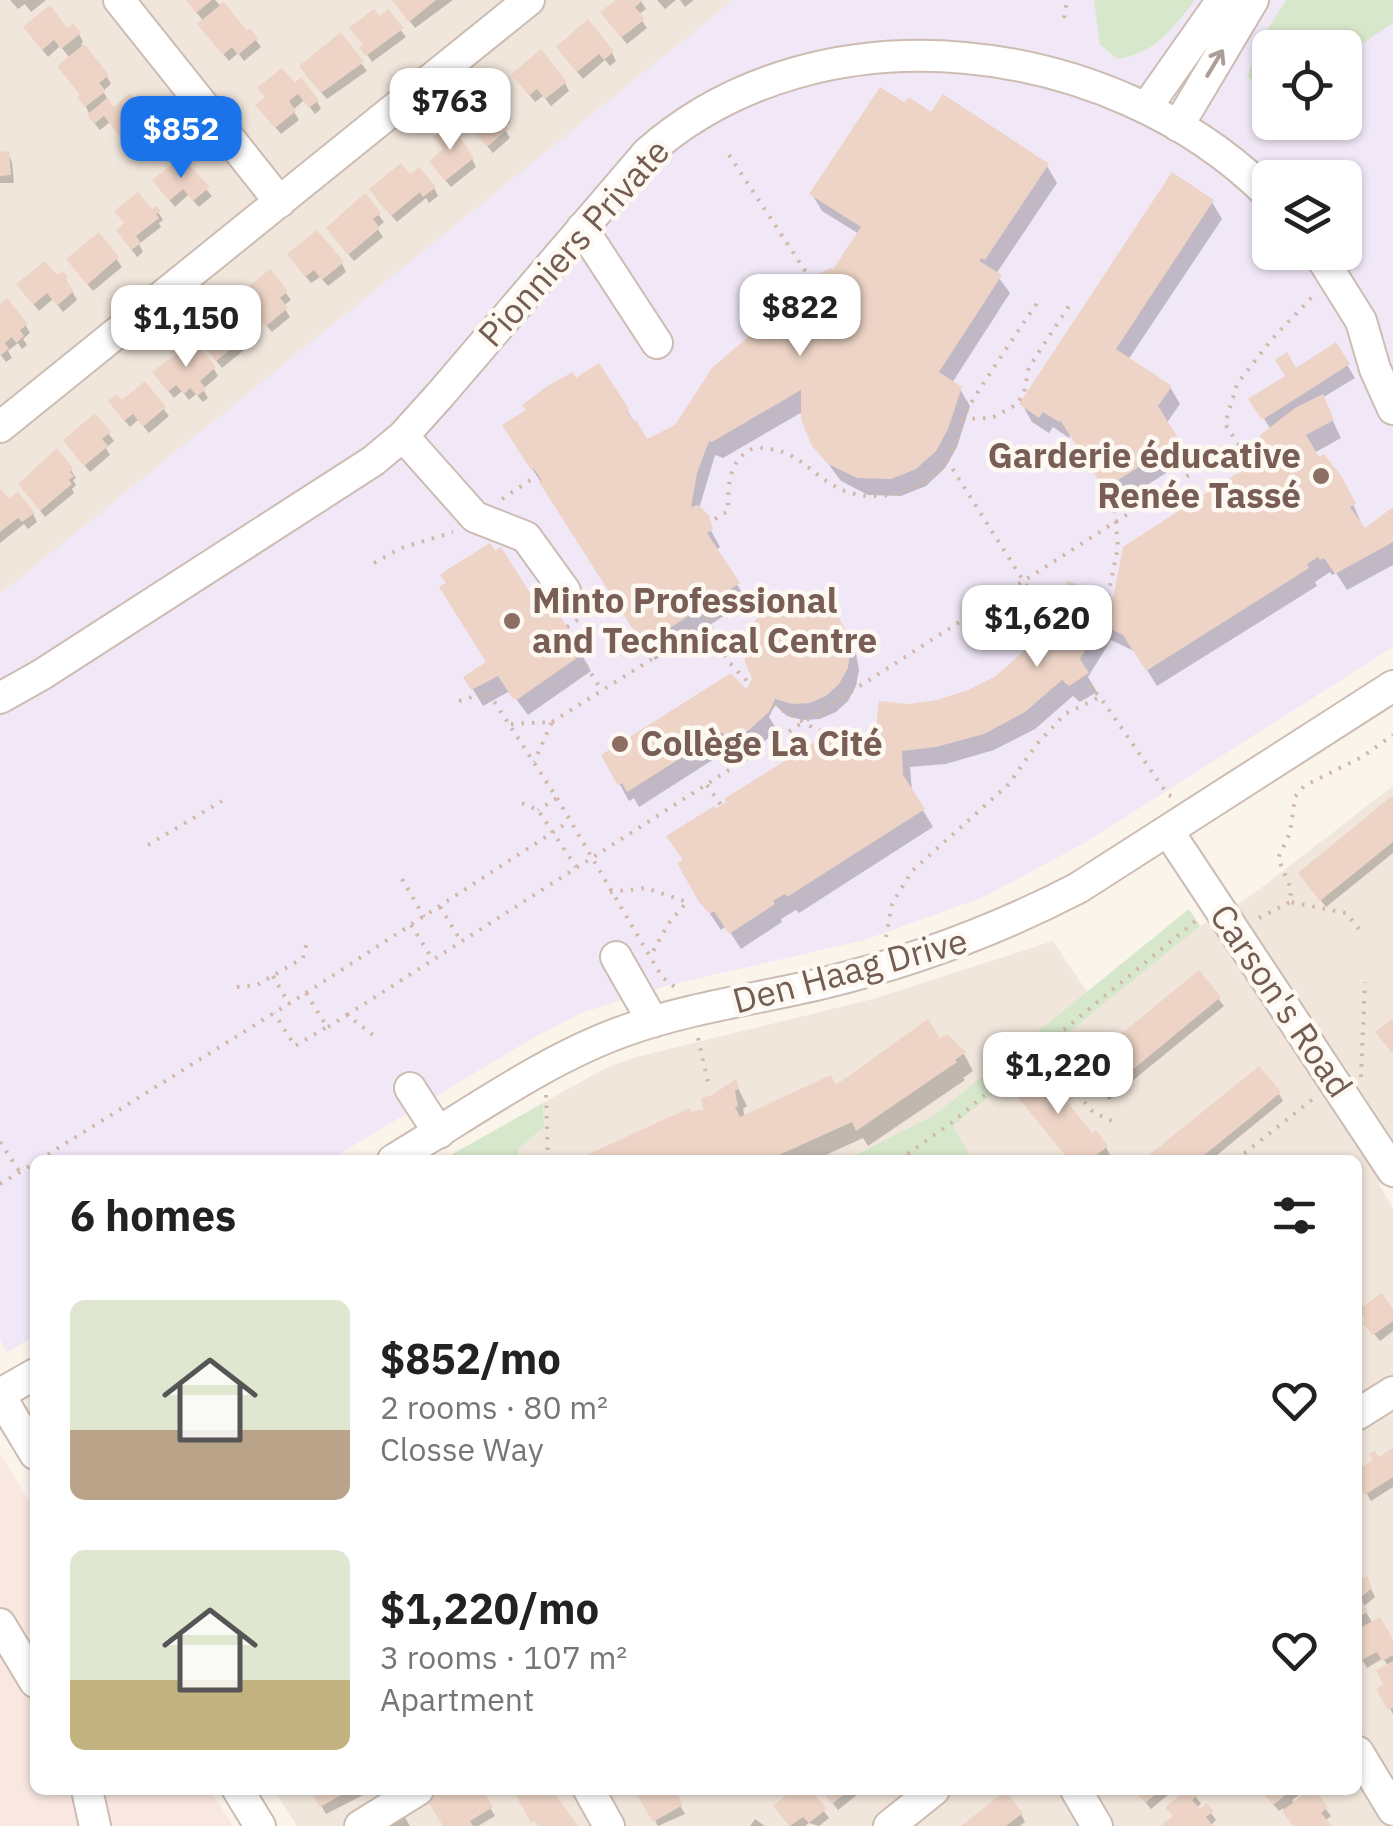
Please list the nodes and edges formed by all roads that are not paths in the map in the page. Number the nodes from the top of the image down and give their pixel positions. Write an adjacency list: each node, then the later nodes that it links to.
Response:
1 (118, 0): 8 (street)
2 (528, 0): 8 (street)
3 (1222, 0): 5 (street)
4 (1253, 0): 6 (street, one-way to 4)
5 (1146, 108): 6 (street, Pionniers Private); 9 (street, Pionniers Private)
6 (1178, 126): 7 (street, Pionniers Private)
7 (1252, 179)
8 (280, 202): 13 (street)
9 (582, 228): 11 (street); 14 (street, Pionniers Private)
10 (1329, 270): 12 (street)
11 (657, 343)
12 (1393, 408)
13 (0, 427)
14 (403, 436): 15 (street); 17 (street, Pionniers Private)
15 (565, 591)
16 (1393, 686): 18 (street, Den Haag Drive)
17 (0, 698)
18 (1168, 832): 20 (street, Den Haag Drive); 24 (street, Carson's Road)
19 (616, 957): 20 (street)
20 (652, 1022): 22 (street, Den Haag Drive)
21 (410, 1088): 22 (street)
22 (439, 1133): 23 (street, Den Haag Drive)
23 (402, 1155)
24 (1393, 1170)
25 (30, 1377): 27 (street)
26 (1393, 1392): 28 (street)
27 (0, 1395): 29 (street)
28 (1362, 1411)
29 (30, 1446)
30 (0, 1624): 31 (street)
31 (19, 1674)
32 (1362, 1759): 39 (street)
33 (88, 1795): 40 (street)
34 (241, 1795): 41 (street)
35 (410, 1795): 42 (street)
36 (592, 1795): 43 (street)
37 (928, 1795): 44 (street)
38 (1079, 1795): 45 (street)
39 (1393, 1810)
40 (95, 1826)
41 (260, 1826)
42 (360, 1826)
43 (609, 1826)
44 (889, 1826)
45 (1097, 1826)

